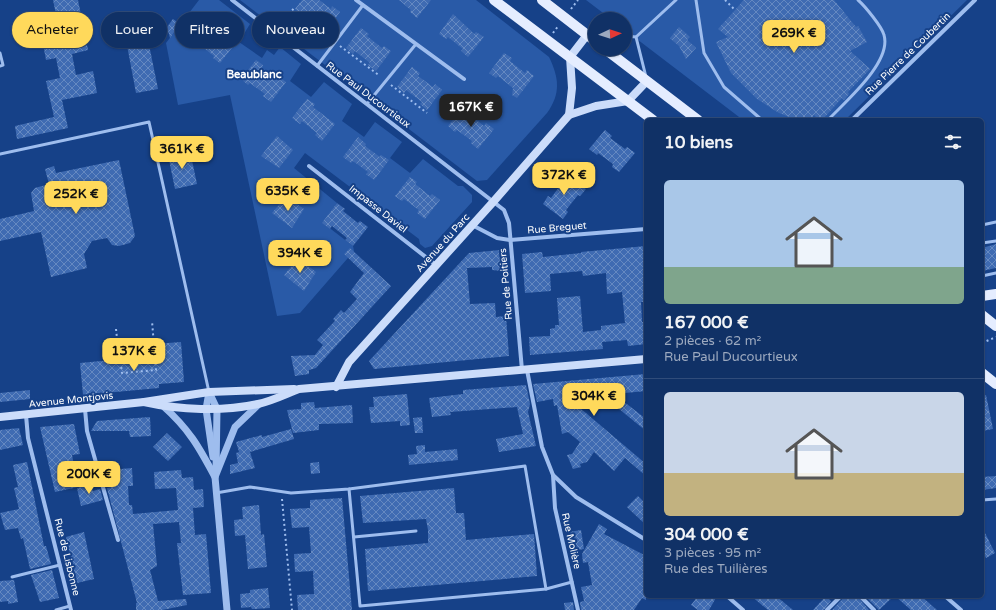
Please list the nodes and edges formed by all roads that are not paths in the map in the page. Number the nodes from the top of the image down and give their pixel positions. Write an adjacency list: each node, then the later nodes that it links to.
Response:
1 (232, 0): 19 (street, Rue Paul Ducourtieux)
2 (356, 0): 9 (street)
3 (494, 0): 17 (main road)
4 (542, 0): 10 (main road)
5 (676, 0): 12 (lane)
6 (696, 0): 27 (lane)
7 (858, 0): 28 (lane)
8 (975, 0): 29 (street, Rue Pierre de Coubertin)
9 (363, 5): 14 (street); 19 (lane)
10 (588, 34)
11 (632, 37): 12 (lane)
12 (636, 37): 21 (lane)
13 (588, 41): 17 (main road)
14 (416, 44): 20 (street); 23 (lane)
15 (0, 53): 18 (lane)
16 (614, 56): 21 (main road)
17 (570, 57): 22 (main road); 24 (main road)
18 (0, 66)
19 (317, 66): 23 (street, Rue Paul Ducourtieux)
20 (464, 79)
21 (647, 81): 22 (main road); 26 (main road)
22 (628, 101): 24 (main road); 25 (main road)
23 (367, 104): 32 (street, Rue Paul Ducourtieux)
24 (569, 115): 32 (main road, Avenue du Parc)
25 (650, 118)
26 (695, 118)
27 (760, 118)
28 (830, 118)
29 (854, 118)
30 (0, 154): 51 (lane)
31 (309, 166): 40 (street, Impasse Daviel)
32 (494, 201): 34 (main road, Avenue du Parc); 37 (street, Rue de Poitiers)
33 (996, 222): 35 (lane)
34 (472, 225): 37 (street, Rue Breguet); 40 (main road, Avenue du Parc)
35 (984, 225)
36 (644, 229): 37 (street, Rue Breguet)
37 (510, 240): 46 (street, Rue de Poitiers)
38 (996, 240): 39 (lane)
39 (984, 243)
40 (436, 265): 49 (main road, Avenue du Parc)
41 (996, 273): 42 (lane)
42 (984, 276)
43 (996, 294): 44 (main road)
44 (984, 296)
45 (644, 359): 46 (main road)
46 (524, 370): 49 (main road); 60 (street, Rue de Poitiers)
47 (984, 375): 48 (main road)
48 (996, 384)
49 (336, 387): 50 (main road)
50 (299, 389): 51 (main road, Avenue Montjovis); 53 (main road, Avenue Montjovis)
51 (209, 392): 52 (main road, Avenue Montjovis); 56 (street); 57 (street)
52 (144, 402): 54 (main road, Avenue Montjovis); 55 (main road, Avenue Montjovis)
53 (259, 404): 57 (main road, Avenue Montjovis); 61 (street)
54 (163, 406): 56 (main road, Avenue Montjovis); 61 (street)
55 (85, 409): 58 (main road, Avenue Montjovis); 69 (street)
56 (206, 409): 57 (main road, Avenue Montjovis); 61 (street)
57 (217, 409): 61 (street)
58 (26, 415): 59 (main road, Avenue Montjovis); 70 (street, Rue de Lisbonne)
59 (0, 417)
60 (553, 475): 68 (street); 72 (street, Rue Molière)
61 (215, 477): 63 (street)
62 (349, 489): 63 (lane); 67 (lane); 73 (lane)
63 (216, 493): 80 (street)
64 (996, 499): 65 (lane)
65 (984, 500)
66 (416, 531): 67 (lane)
67 (354, 537): 73 (lane)
68 (644, 539)
69 (118, 540)
70 (60, 565): 71 (lane); 78 (street, Rue de Lisbonne)
71 (12, 577)
72 (572, 582): 73 (lane); 81 (street, Rue Molière)
73 (546, 590)
74 (729, 598): 82 (street)
75 (839, 598): 83 (street)
76 (862, 598): 84 (street)
77 (947, 598): 85 (street)
78 (71, 608): 79 (lane)
79 (56, 610)
80 (227, 610)
81 (578, 610)
82 (743, 610)
83 (827, 610)
84 (874, 610)
85 (961, 610)

